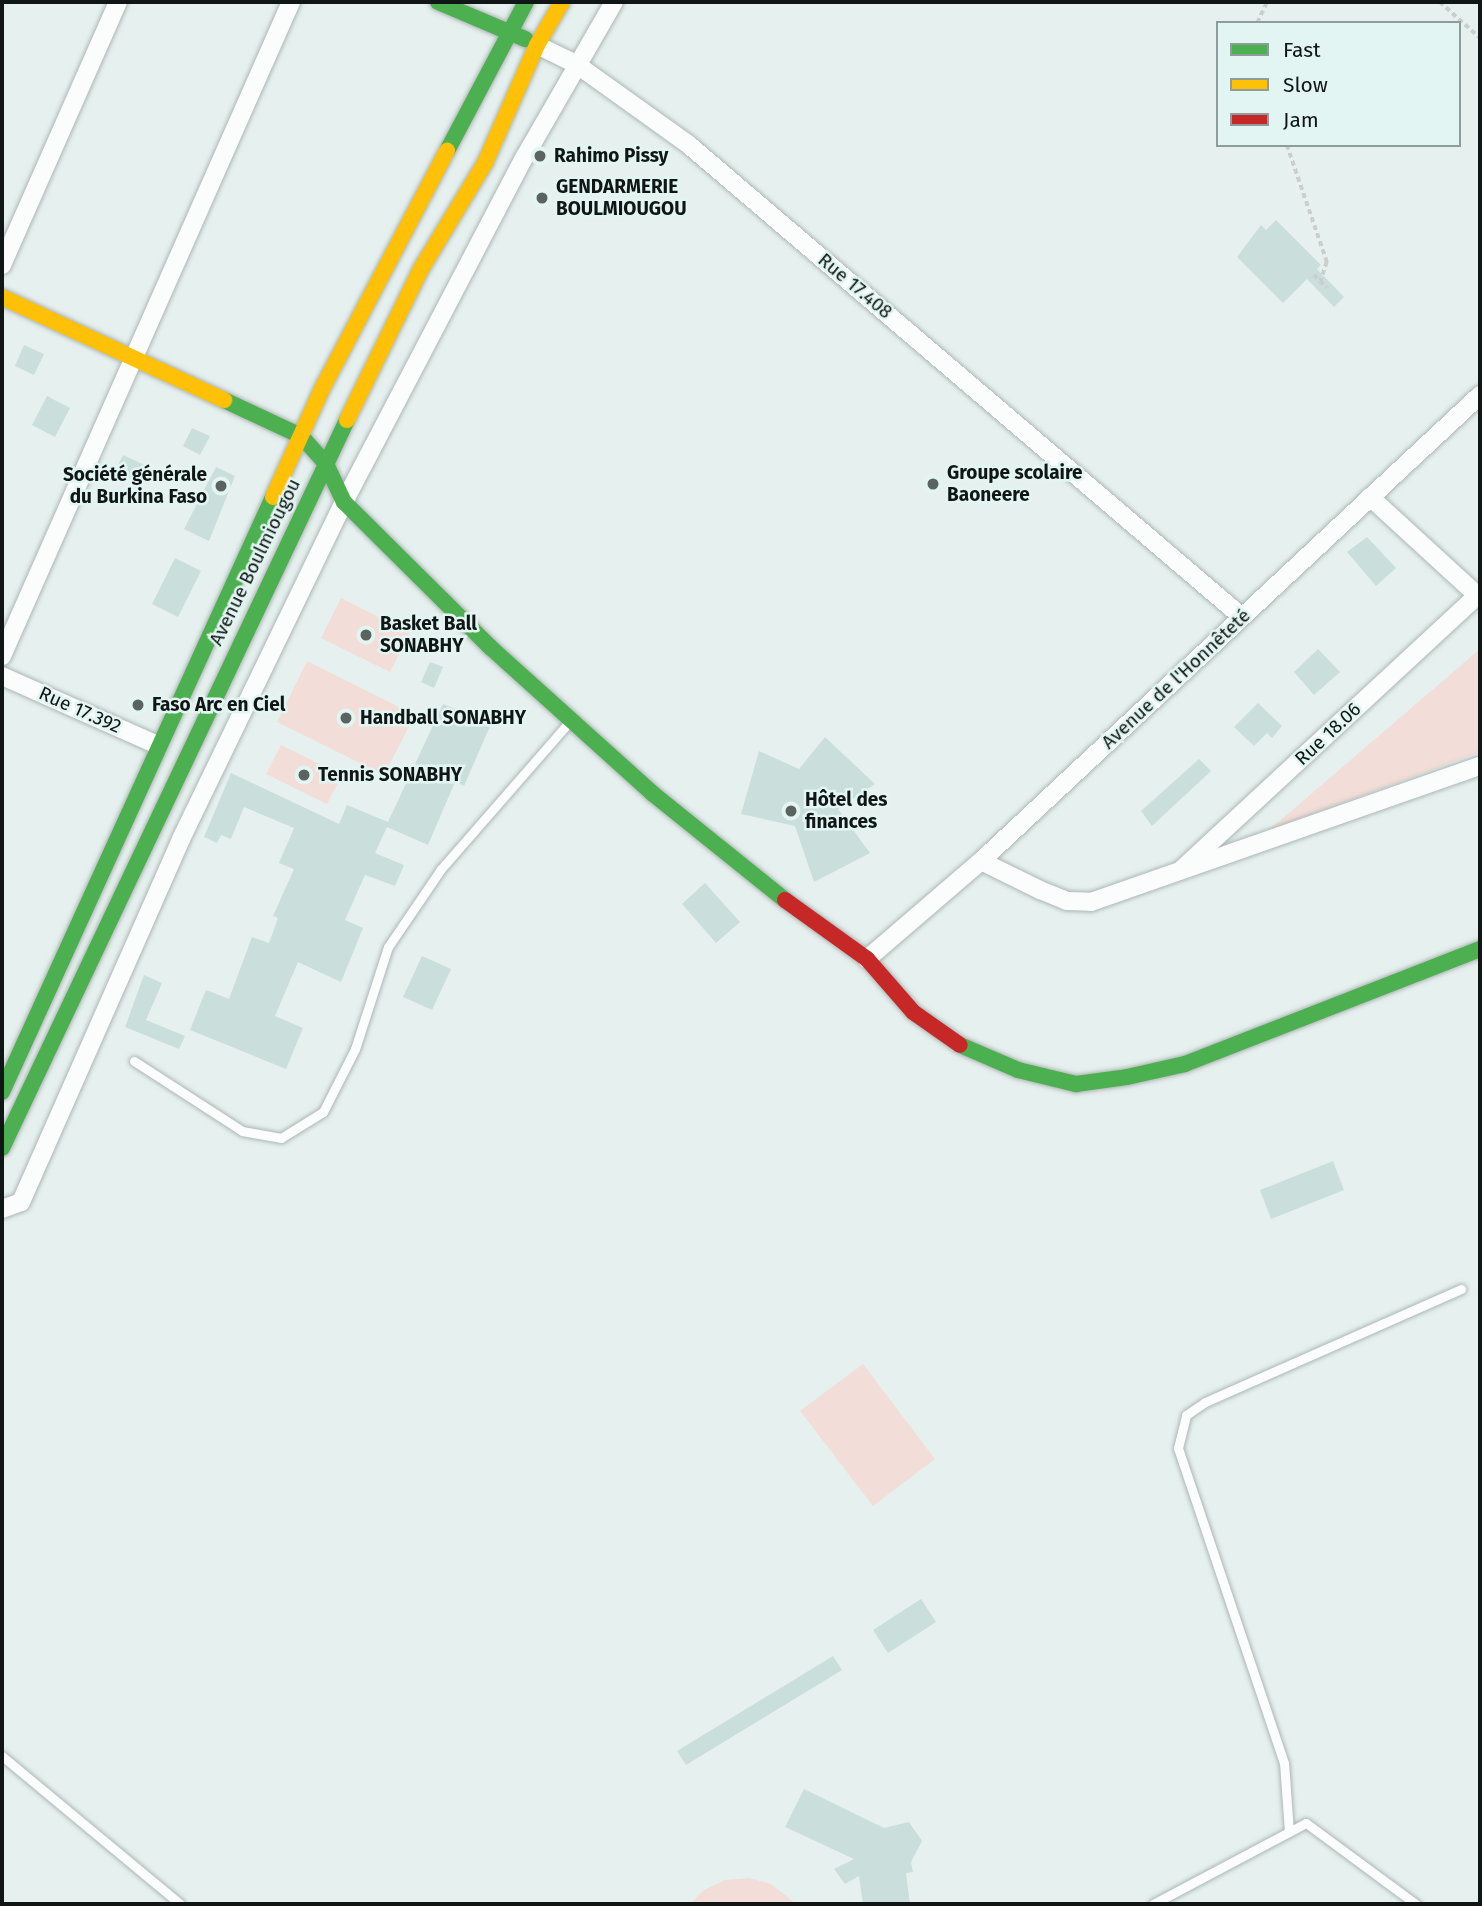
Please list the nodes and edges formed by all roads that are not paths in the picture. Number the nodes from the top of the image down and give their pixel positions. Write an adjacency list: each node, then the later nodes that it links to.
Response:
1 (118, 2): 11 (street)
2 (291, 2): 13 (street)
3 (438, 2): 7 (main road, Rue 17.408)
4 (526, 2): 8 (main road, Avenue Boulmiougou)
5 (562, 2): 9 (main road, Avenue Boulmiougou)
6 (614, 2): 10 (street)
7 (463, 7): 8 (main road, Rue 17.408)
8 (509, 32): 9 (main road, Rue 17.408); 15 (main road, Avenue Boulmiougou)
9 (537, 45): 10 (street, Rue 17.408); 16 (main road, Avenue Boulmiougou)
10 (576, 64): 18 (street); 20 (street, Rue 17.408)
11 (2, 265)
12 (2, 297): 13 (main road)
13 (132, 359): 15 (main road); 21 (street)
14 (1480, 395): 17 (street, Avenue de l'Honnêteté)
15 (301, 436): 16 (main road); 24 (main road, Avenue Boulmiougou)
16 (326, 464): 18 (main road); 32 (main road, Avenue Boulmiougou)
17 (1370, 498): 19 (street); 20 (street, Avenue de l'Honnêteté)
18 (344, 502): 23 (main road); 33 (street)
19 (1479, 594): 27 (street, Rue 18.06)
20 (1242, 617): 26 (street, Avenue de l'Honnêteté)
21 (2, 656)
22 (2, 676): 24 (street, Rue 17.392)
23 (571, 720): 29 (main road); 30 (lane)
24 (158, 745): 31 (main road, Avenue Boulmiougou)
25 (1480, 766): 27 (street)
26 (981, 861): 27 (street); 29 (street, Avenue de l'Honnêteté)
27 (1175, 876)
28 (1480, 949): 29 (main road)
29 (867, 959)
30 (134, 1061)
31 (2, 1092)
32 (2, 1148)
33 (2, 1209)
34 (1461, 1289): 36 (lane)
35 (2, 1756): 37 (lane)
36 (1289, 1832): 38 (lane); 39 (lane)
37 (180, 1904)
38 (1153, 1904)
39 (1416, 1904)

